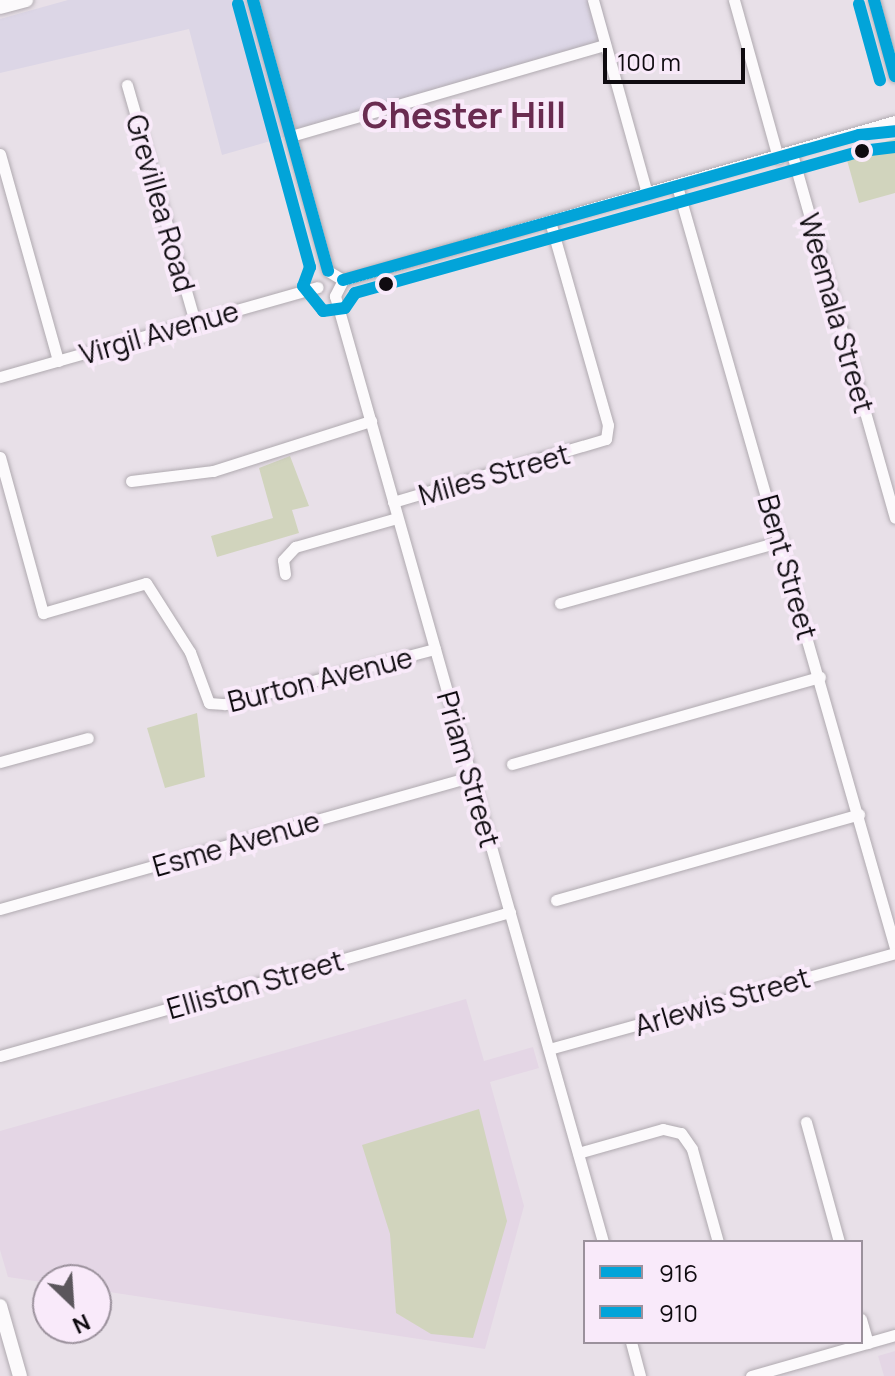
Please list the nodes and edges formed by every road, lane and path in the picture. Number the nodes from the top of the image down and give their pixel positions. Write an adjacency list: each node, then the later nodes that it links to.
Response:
1 (26, 0): 6 (main road)
2 (253, 0): 15 (street)
3 (593, 0): 9 (street)
4 (734, 0): 18 (street)
5 (874, 0): 8 (street)
6 (0, 7)
7 (895, 19): 8 (street)
8 (881, 24): 10 (street)
9 (605, 45): 15 (street); 20 (street)
10 (895, 76)
11 (127, 85): 26 (street, Grevillea Road)
12 (895, 121): 14 (street)
13 (895, 131): 14 (street)
14 (859, 135): 17 (street)
15 (291, 136): 22 (street)
16 (0, 154): 27 (street)
17 (792, 154): 18 (street); 34 (street, Weemala Street)
18 (778, 158): 19 (street)
19 (677, 186): 20 (street); 35 (street, Bent Street)
20 (647, 194): 21 (street)
21 (550, 222): 23 (street); 32 (street, Miles Street)
22 (328, 271): 23 (street); 24 (street)
23 (343, 280): 25 (street)
24 (318, 287): 25 (street); 26 (street, Virgil Avenue)
25 (335, 296): 29 (street, Priam Street)
26 (195, 322): 27 (street, Virgil Avenue)
27 (58, 361): 28 (street, Virgil Avenue)
28 (0, 377)
29 (371, 421): 31 (street); 32 (street, Priam Street)
30 (0, 457): 38 (street, Burton Avenue)
31 (131, 481)
32 (393, 502): 33 (street, Priam Street)
33 (397, 518): 36 (street); 38 (street, Priam Street)
34 (895, 518)
35 (782, 541): 37 (street); 39 (street, Bent Street)
36 (285, 574)
37 (560, 603)
38 (435, 649): 43 (street, Priam Street)
39 (820, 677): 42 (street); 44 (street, Bent Street)
40 (88, 738): 41 (street)
41 (0, 762)
42 (512, 764)
43 (471, 777): 46 (street, Esme Avenue); 47 (street, Priam Street)
44 (859, 814): 45 (street); 48 (street, Bent Street)
45 (556, 900)
46 (0, 909)
47 (510, 912): 49 (street, Priam Street); 50 (street, Elliston Street)
48 (895, 951): 49 (street, Arlewis Street)
49 (549, 1049): 52 (street, Priam Street)
50 (0, 1056)
51 (806, 1122): 55 (street)
52 (578, 1153): 53 (street, Priam Street); 54 (street)
53 (602, 1240)
54 (717, 1240)
55 (838, 1240)
56 (0, 1306): 61 (main road)
57 (863, 1326): 59 (street)
58 (895, 1335): 59 (street)
59 (868, 1343): 63 (street)
60 (632, 1344): 62 (street)
61 (20, 1376)
62 (640, 1376)
63 (751, 1376)

